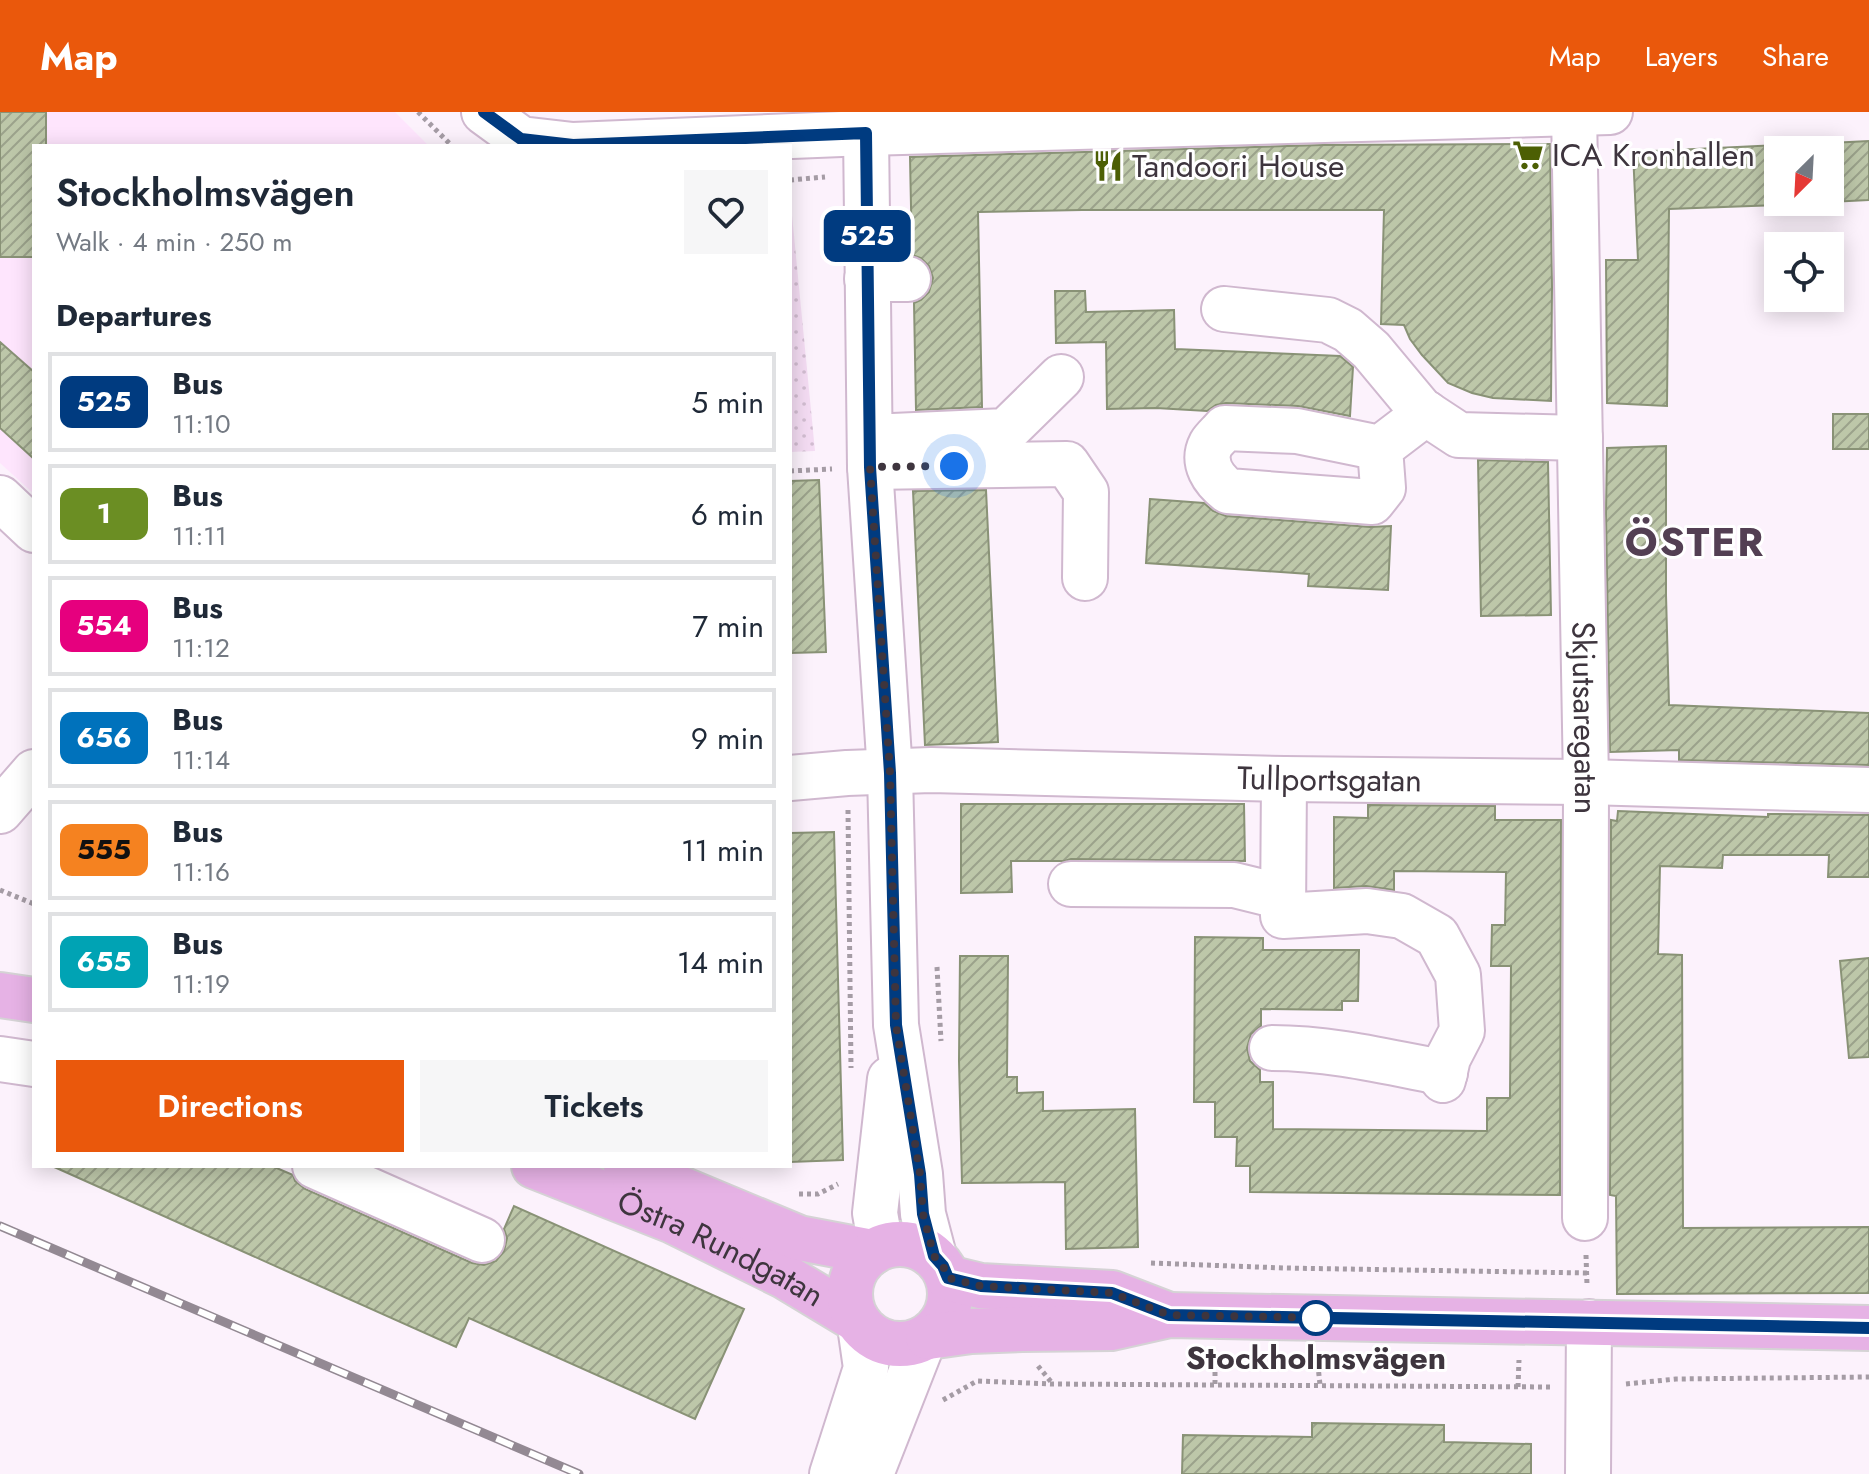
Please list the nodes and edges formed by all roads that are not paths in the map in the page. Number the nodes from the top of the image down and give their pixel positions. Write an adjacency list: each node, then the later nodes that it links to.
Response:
1 (484, 112): 8 (street)
2 (1574, 112): 3 (street); 5 (street); 14 (street, Skjutsaregatan)
3 (1610, 112)
4 (1281, 116): 5 (street); 6 (street)
5 (1357, 116)
6 (1144, 118): 7 (street)
7 (866, 133): 10 (street); 16 (street)
8 (520, 142): 9 (street)
9 (555, 144)
10 (597, 144)
11 (1224, 309): 13 (street)
12 (1061, 377): 16 (street)
13 (1426, 413): 14 (street); 15 (street)
14 (1580, 438): 24 (street, Skjutsaregatan)
15 (1380, 448)
16 (860, 458): 19 (street); 20 (street)
17 (0, 498): 18 (street)
18 (32, 528)
19 (1085, 578)
20 (890, 773): 22 (street, Tullportsgatan); 23 (street, Tullportsgatan); 31 (street)
21 (32, 774): 26 (street)
22 (792, 778)
23 (1284, 779): 24 (street, Tullportsgatan); 28 (street)
24 (1586, 782): 25 (street, Tullportsgatan); 39 (street, Skjutsaregatan)
25 (1869, 790)
26 (0, 811)
27 (1071, 884): 28 (street)
28 (1283, 897): 32 (street)
29 (0, 995): 30 (main road)
30 (32, 1000)
31 (896, 1025): 41 (street); 42 (street)
32 (1272, 1048)
33 (0, 1059): 34 (street)
34 (32, 1064)
35 (325, 1168): 38 (street)
36 (539, 1168): 45 (main road, Östra Rundgatan)
37 (631, 1168): 41 (main road, Östra Rundgatan)
38 (362, 1175): 40 (street)
39 (1585, 1218)
40 (482, 1240)
41 (877, 1249): 42 (main road); 45 (main road)
42 (941, 1267): 43 (main road); 47 (main road)
43 (1169, 1315): 44 (main road); 47 (main road)
44 (1589, 1322): 46 (main road); 50 (street)
45 (858, 1323): 47 (main road); 48 (street)
46 (1869, 1328)
47 (926, 1338): 49 (street)
48 (832, 1474)
49 (871, 1474)
50 (1588, 1474)

